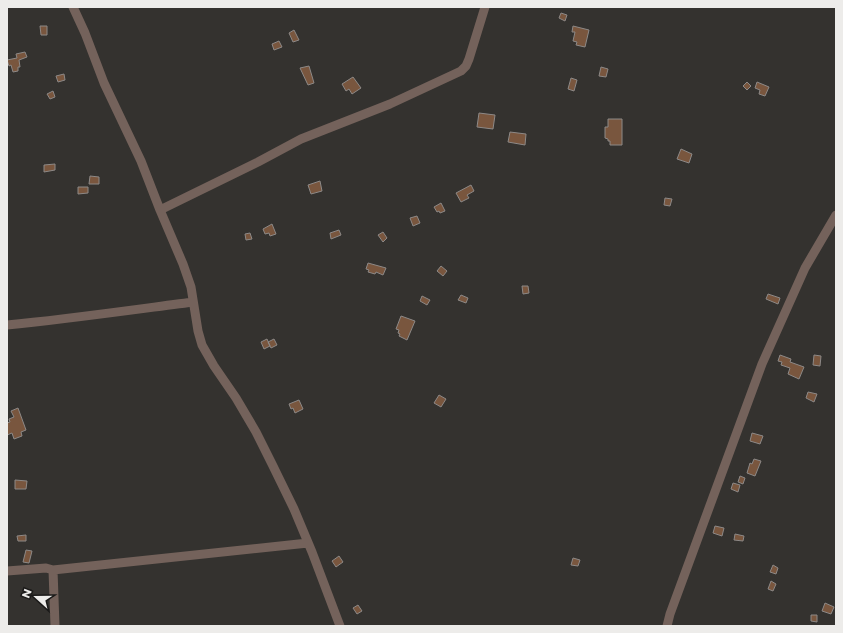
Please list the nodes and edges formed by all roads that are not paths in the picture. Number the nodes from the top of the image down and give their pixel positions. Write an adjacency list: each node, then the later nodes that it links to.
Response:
1 (73, 7): 3 (street)
2 (485, 7): 3 (street)
3 (160, 210): 5 (street)
4 (836, 215): 12 (street)
5 (193, 302): 6 (street); 7 (street)
6 (7, 325)
7 (308, 543): 8 (street); 11 (street)
8 (53, 570): 9 (street); 10 (street)
9 (7, 571)
10 (55, 626)
11 (340, 626)
12 (667, 626)

